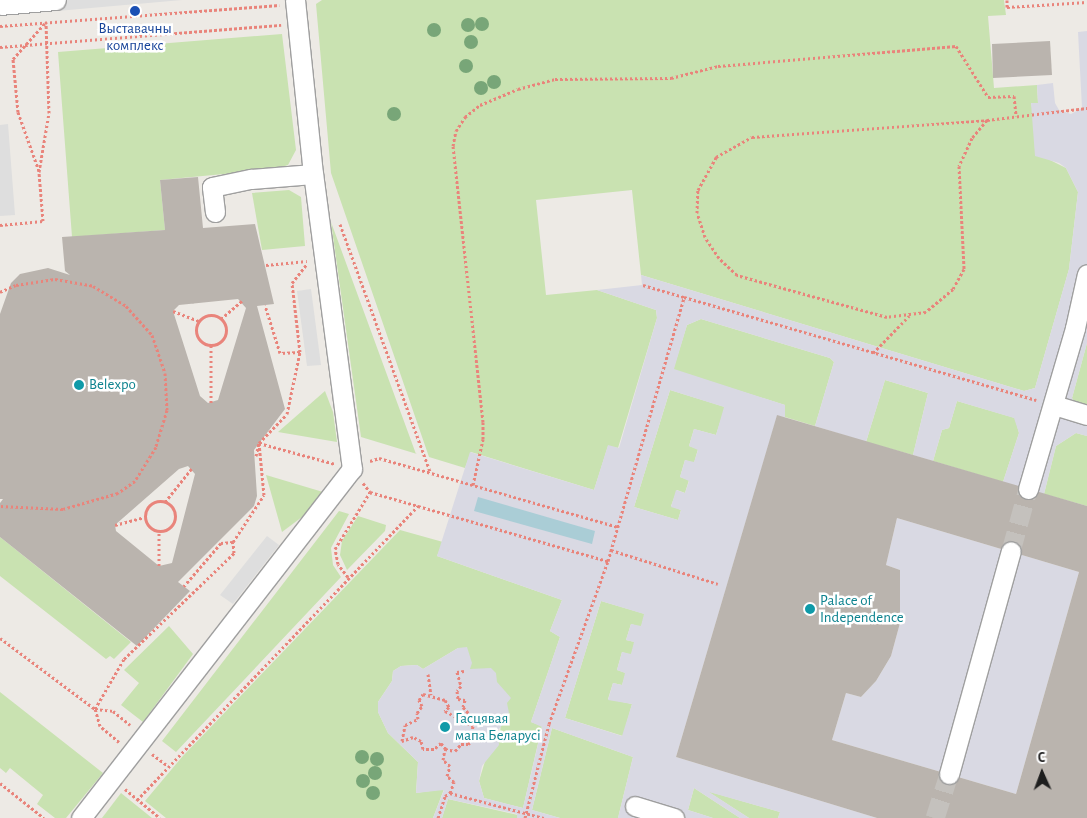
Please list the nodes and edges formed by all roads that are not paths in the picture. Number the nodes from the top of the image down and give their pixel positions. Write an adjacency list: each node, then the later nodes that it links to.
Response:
1 (56, 0): 3 (lane)
2 (295, 2): 4 (lane)
3 (0, 5)
4 (313, 174): 5 (lane); 13 (lane)
5 (215, 212)
6 (1087, 274): 7 (lane)
7 (1054, 405): 8 (lane); 9 (lane)
8 (1087, 415)
9 (1028, 489)
10 (1011, 551): 11 (lane)
11 (948, 774)
12 (635, 806): 14 (lane)
13 (81, 818)
14 (674, 818)

